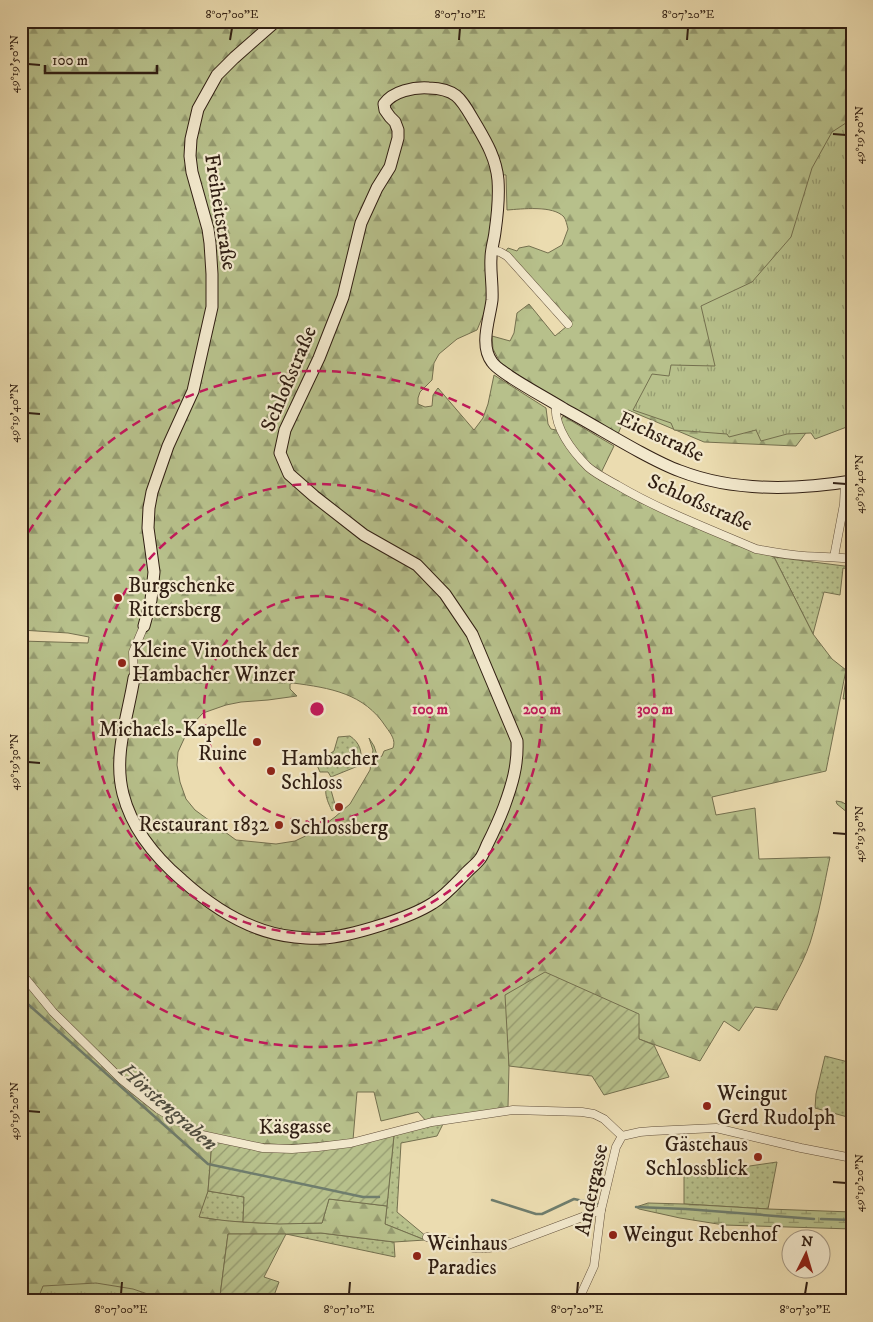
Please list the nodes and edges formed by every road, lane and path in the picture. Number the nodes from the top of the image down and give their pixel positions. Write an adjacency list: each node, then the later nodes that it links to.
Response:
1 (276, 21): 8 (street, Freiheitstraße)
2 (492, 250): 3 (street); 4 (street, Schloßstraße); 9 (street, Schloßstraße)
3 (568, 324)
4 (556, 404): 5 (street, Eichstraße); 6 (street, Schloßstraße)
5 (848, 481): 6 (street, Eichstraße)
6 (834, 557): 7 (street, Schloßstraße)
7 (852, 559)
8 (142, 632): 9 (street, Schloßstraße)
9 (134, 678)
10 (21, 973): 11 (street, Käsgasse)
11 (622, 1136): 12 (street, Andergasse); 13 (street, Andergasse)
12 (852, 1158)
13 (601, 1210): 14 (street); 15 (street, Andergasse)
14 (426, 1237)
15 (578, 1301)

